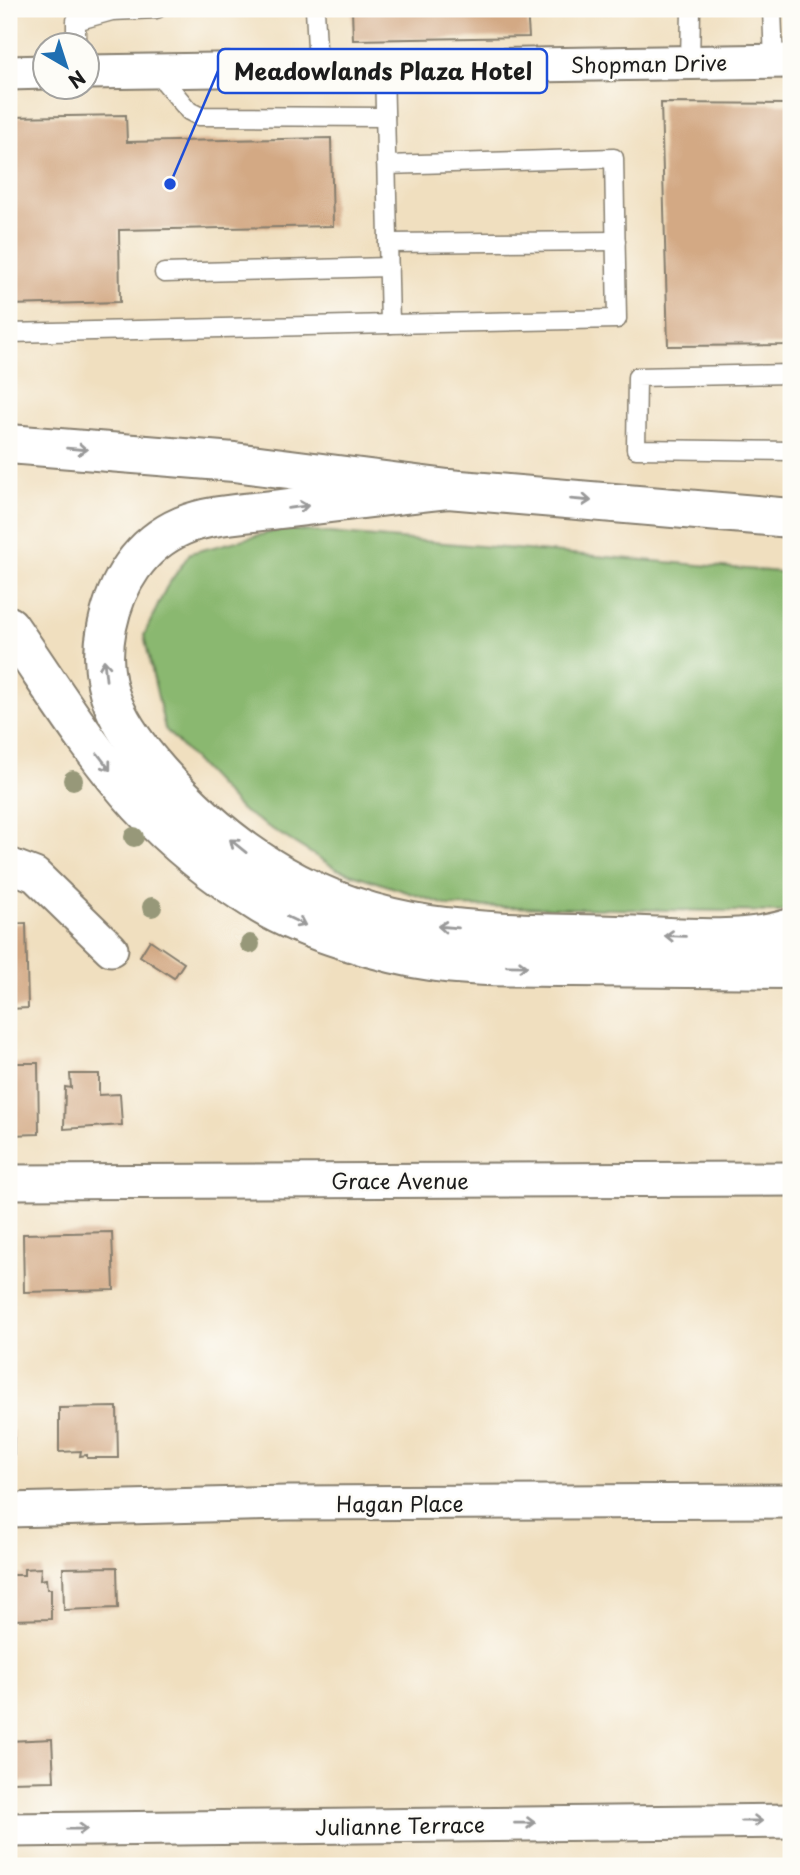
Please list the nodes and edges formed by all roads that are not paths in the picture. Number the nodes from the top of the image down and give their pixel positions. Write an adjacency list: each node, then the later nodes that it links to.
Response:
1 (157, 9): 5 (lane)
2 (315, 9): 9 (lane)
3 (691, 9): 7 (lane)
4 (772, 9): 6 (lane)
5 (76, 32)
6 (782, 62): 7 (street, Shopman Drive)
7 (690, 63): 8 (street, Shopman Drive)
8 (384, 67): 9 (street, Shopman Drive); 14 (lane)
9 (317, 68): 10 (street, Shopman Drive)
10 (155, 70): 12 (street, Shopman Drive); 14 (lane)
11 (32, 72): 13 (street)
12 (102, 72)
13 (9, 73)
14 (385, 117): 15 (lane)
15 (386, 165): 16 (lane); 17 (lane)
16 (616, 241): 17 (lane); 20 (lane)
17 (388, 243): 18 (lane)
18 (388, 267): 19 (lane); 20 (lane)
19 (164, 273)
20 (390, 324): 21 (lane)
21 (9, 333)
22 (791, 374): 24 (lane)
23 (9, 444): 25 (highway, one-way to 25)
24 (791, 451)
25 (448, 489): 26 (highway, one-way to 26); 31 (highway, one-way to 25)
26 (791, 518)
27 (9, 626): 33 (highway, one-way to 33)
28 (9, 865): 32 (street)
29 (791, 928): 31 (highway)
30 (791, 937): 31 (highway)
31 (719, 938)
32 (111, 949)
33 (791, 969)
34 (791, 1179): 35 (street, Grace Avenue)
35 (9, 1182)
36 (791, 1501): 37 (street, Hagan Place)
37 (9, 1510)
38 (791, 1821): 39 (street, Julianne Terrace, one-way to 38)
39 (9, 1830)

